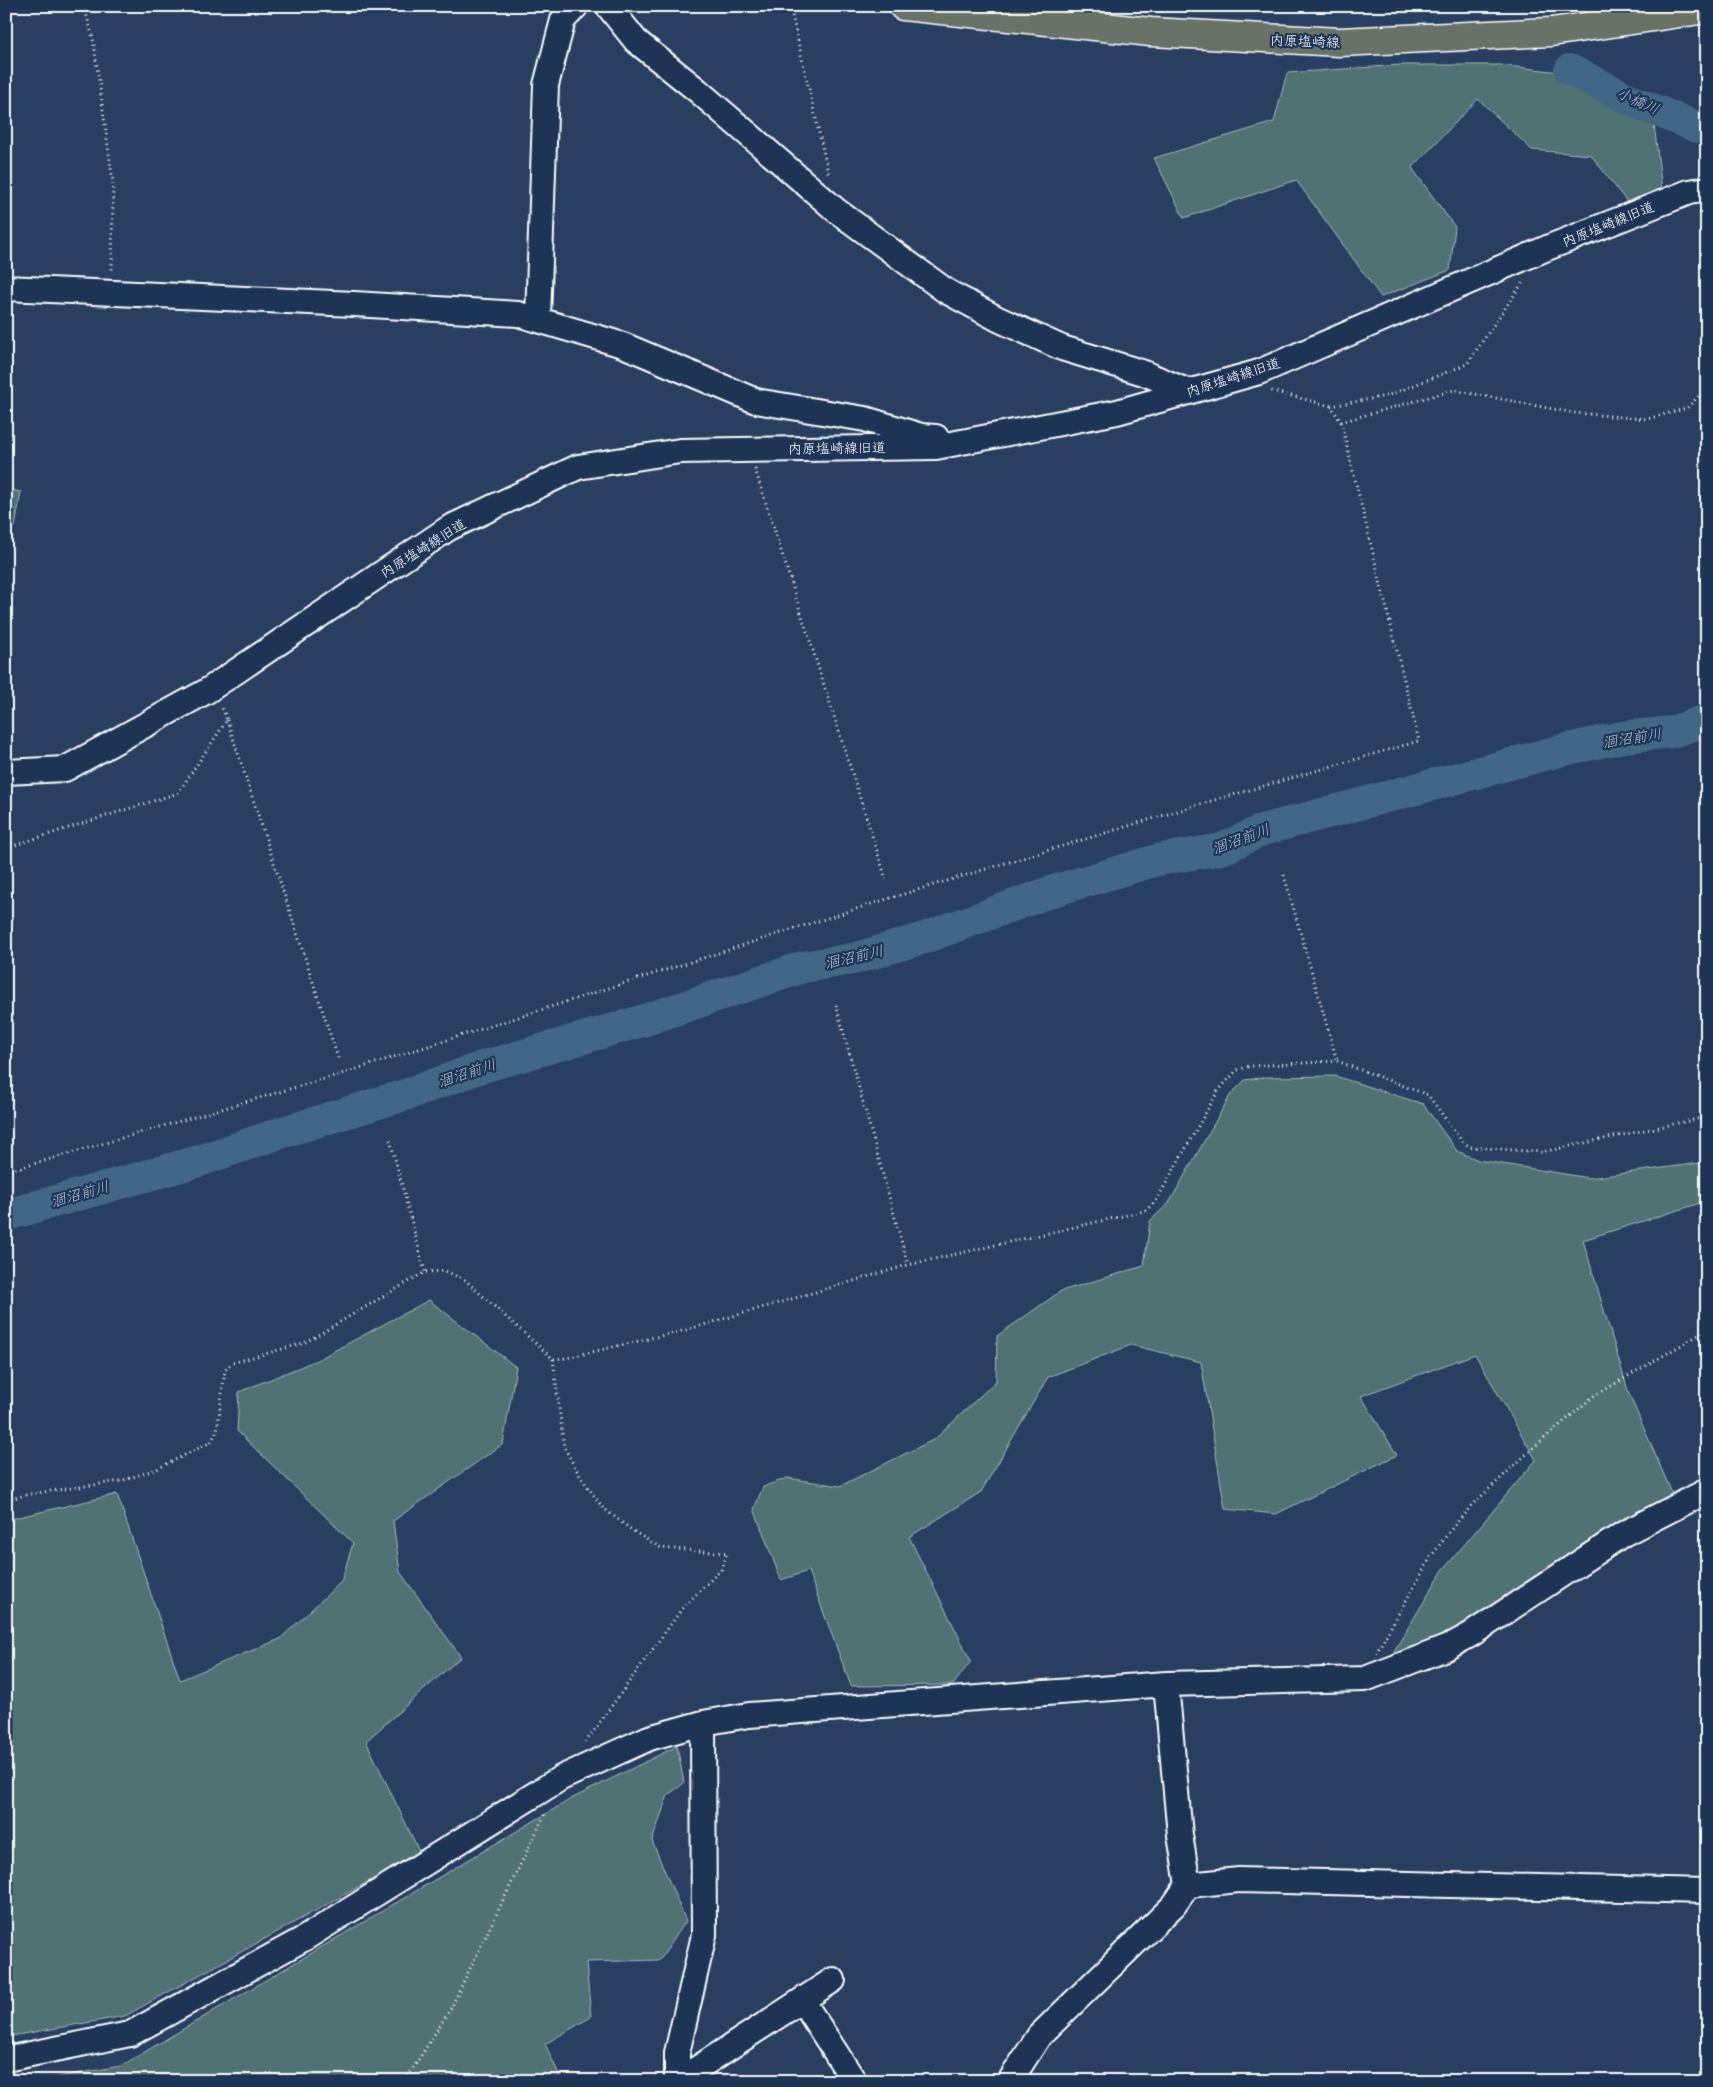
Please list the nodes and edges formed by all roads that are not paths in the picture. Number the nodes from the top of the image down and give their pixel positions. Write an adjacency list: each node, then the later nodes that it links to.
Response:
1 (576, 6): 7 (street)
2 (608, 6): 8 (street)
3 (903, 6): 4 (main road, 内原塩崎線)
4 (1707, 9)
5 (1707, 189): 8 (street, 内原塩崎線旧道)
6 (6, 288): 7 (street)
7 (538, 318): 9 (street)
8 (1189, 392): 9 (street, 内原塩崎線旧道)
9 (972, 440): 10 (street, 内原塩崎線旧道)
10 (6, 772)
11 (1707, 1491): 12 (street)
12 (1166, 1684): 13 (street); 14 (street)
13 (703, 1723): 18 (street); 19 (street)
14 (1188, 1885): 15 (street); 21 (street)
15 (1707, 1891)
16 (833, 1980): 17 (street)
17 (802, 2000): 19 (street); 20 (street)
18 (6, 2059)
19 (678, 2081)
20 (854, 2081)
21 (1010, 2081)

